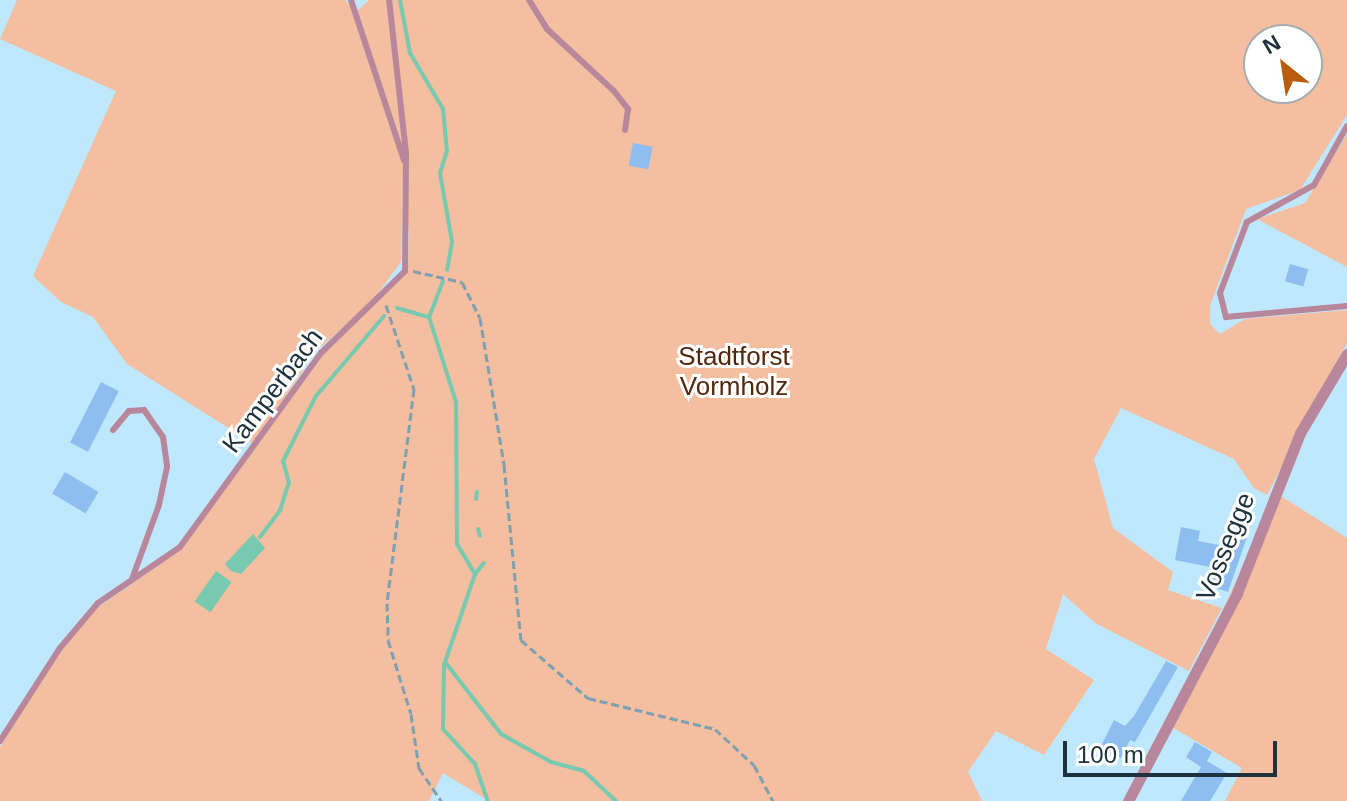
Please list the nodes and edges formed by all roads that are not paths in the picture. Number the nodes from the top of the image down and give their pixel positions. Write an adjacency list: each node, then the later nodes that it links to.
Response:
1 (351, 0): 6 (lane)
2 (389, 0): 6 (lane)
3 (529, 0): 5 (lane)
4 (1347, 126): 7 (lane)
5 (625, 130)
6 (404, 160): 10 (lane, Kamperbach)
7 (1347, 306)
8 (1347, 354): 12 (street, Vossegge)
9 (113, 430): 10 (lane)
10 (132, 579): 11 (lane, Kamperbach)
11 (0, 741)
12 (1128, 801)

